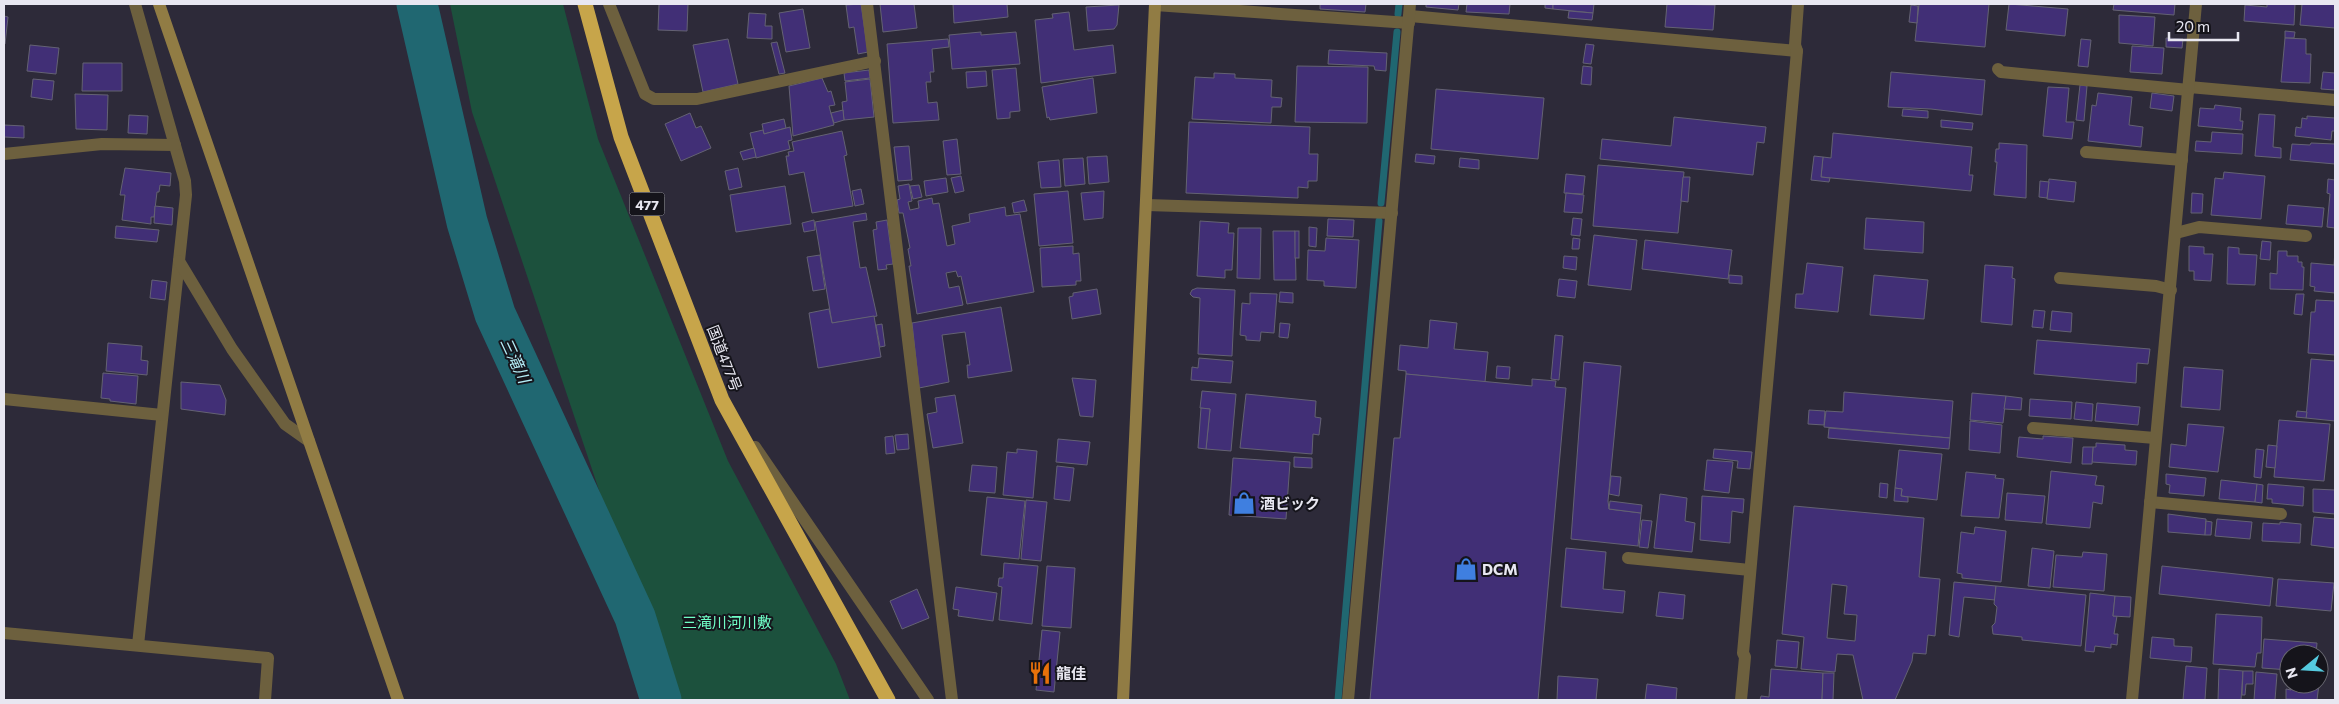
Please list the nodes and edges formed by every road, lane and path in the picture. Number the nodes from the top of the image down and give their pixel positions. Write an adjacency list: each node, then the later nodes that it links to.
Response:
1 (135, 4): 15 (street)
2 (159, 4): 31 (street)
3 (585, 4): 27 (highway, 国道477号 / 477)
4 (609, 4): 11 (street)
5 (867, 4): 11 (street)
6 (1798, 4): 10 (street)
7 (2196, 4): 13 (street)
8 (1155, 5): 9 (street); 19 (street)
9 (1410, 14): 10 (street); 20 (street)
10 (1797, 51): 35 (street)
11 (875, 61): 42 (street)
12 (1998, 69): 13 (street)
13 (2189, 88): 14 (street); 18 (street)
14 (2335, 100)
15 (175, 145): 17 (street); 23 (street)
16 (2086, 152): 18 (street)
17 (4, 154)
18 (2182, 160): 21 (street)
19 (1146, 206): 20 (street); 43 (street)
20 (1392, 213): 44 (street)
21 (2176, 233): 22 (street); 25 (street)
22 (2306, 236)
23 (179, 261): 28 (street); 31 (street)
24 (2060, 278): 25 (street)
25 (2171, 290): 30 (street)
26 (4, 399): 28 (street)
27 (722, 400): 40 (highway, 国道477号 / 477); 41 (street)
28 (162, 415): 37 (street)
29 (2033, 428): 30 (street)
30 (2155, 438): 32 (street)
31 (310, 442): 39 (street)
32 (2150, 502): 33 (street); 46 (street)
33 (2281, 514)
34 (1628, 558): 35 (street)
35 (1750, 570): 45 (street)
36 (4, 633): 37 (street)
37 (138, 645): 38 (street)
38 (265, 700)
39 (398, 700)
40 (888, 700)
41 (928, 700)
42 (952, 700)
43 (1123, 700)
44 (1348, 700)
45 (1741, 700)
46 (2132, 700)

